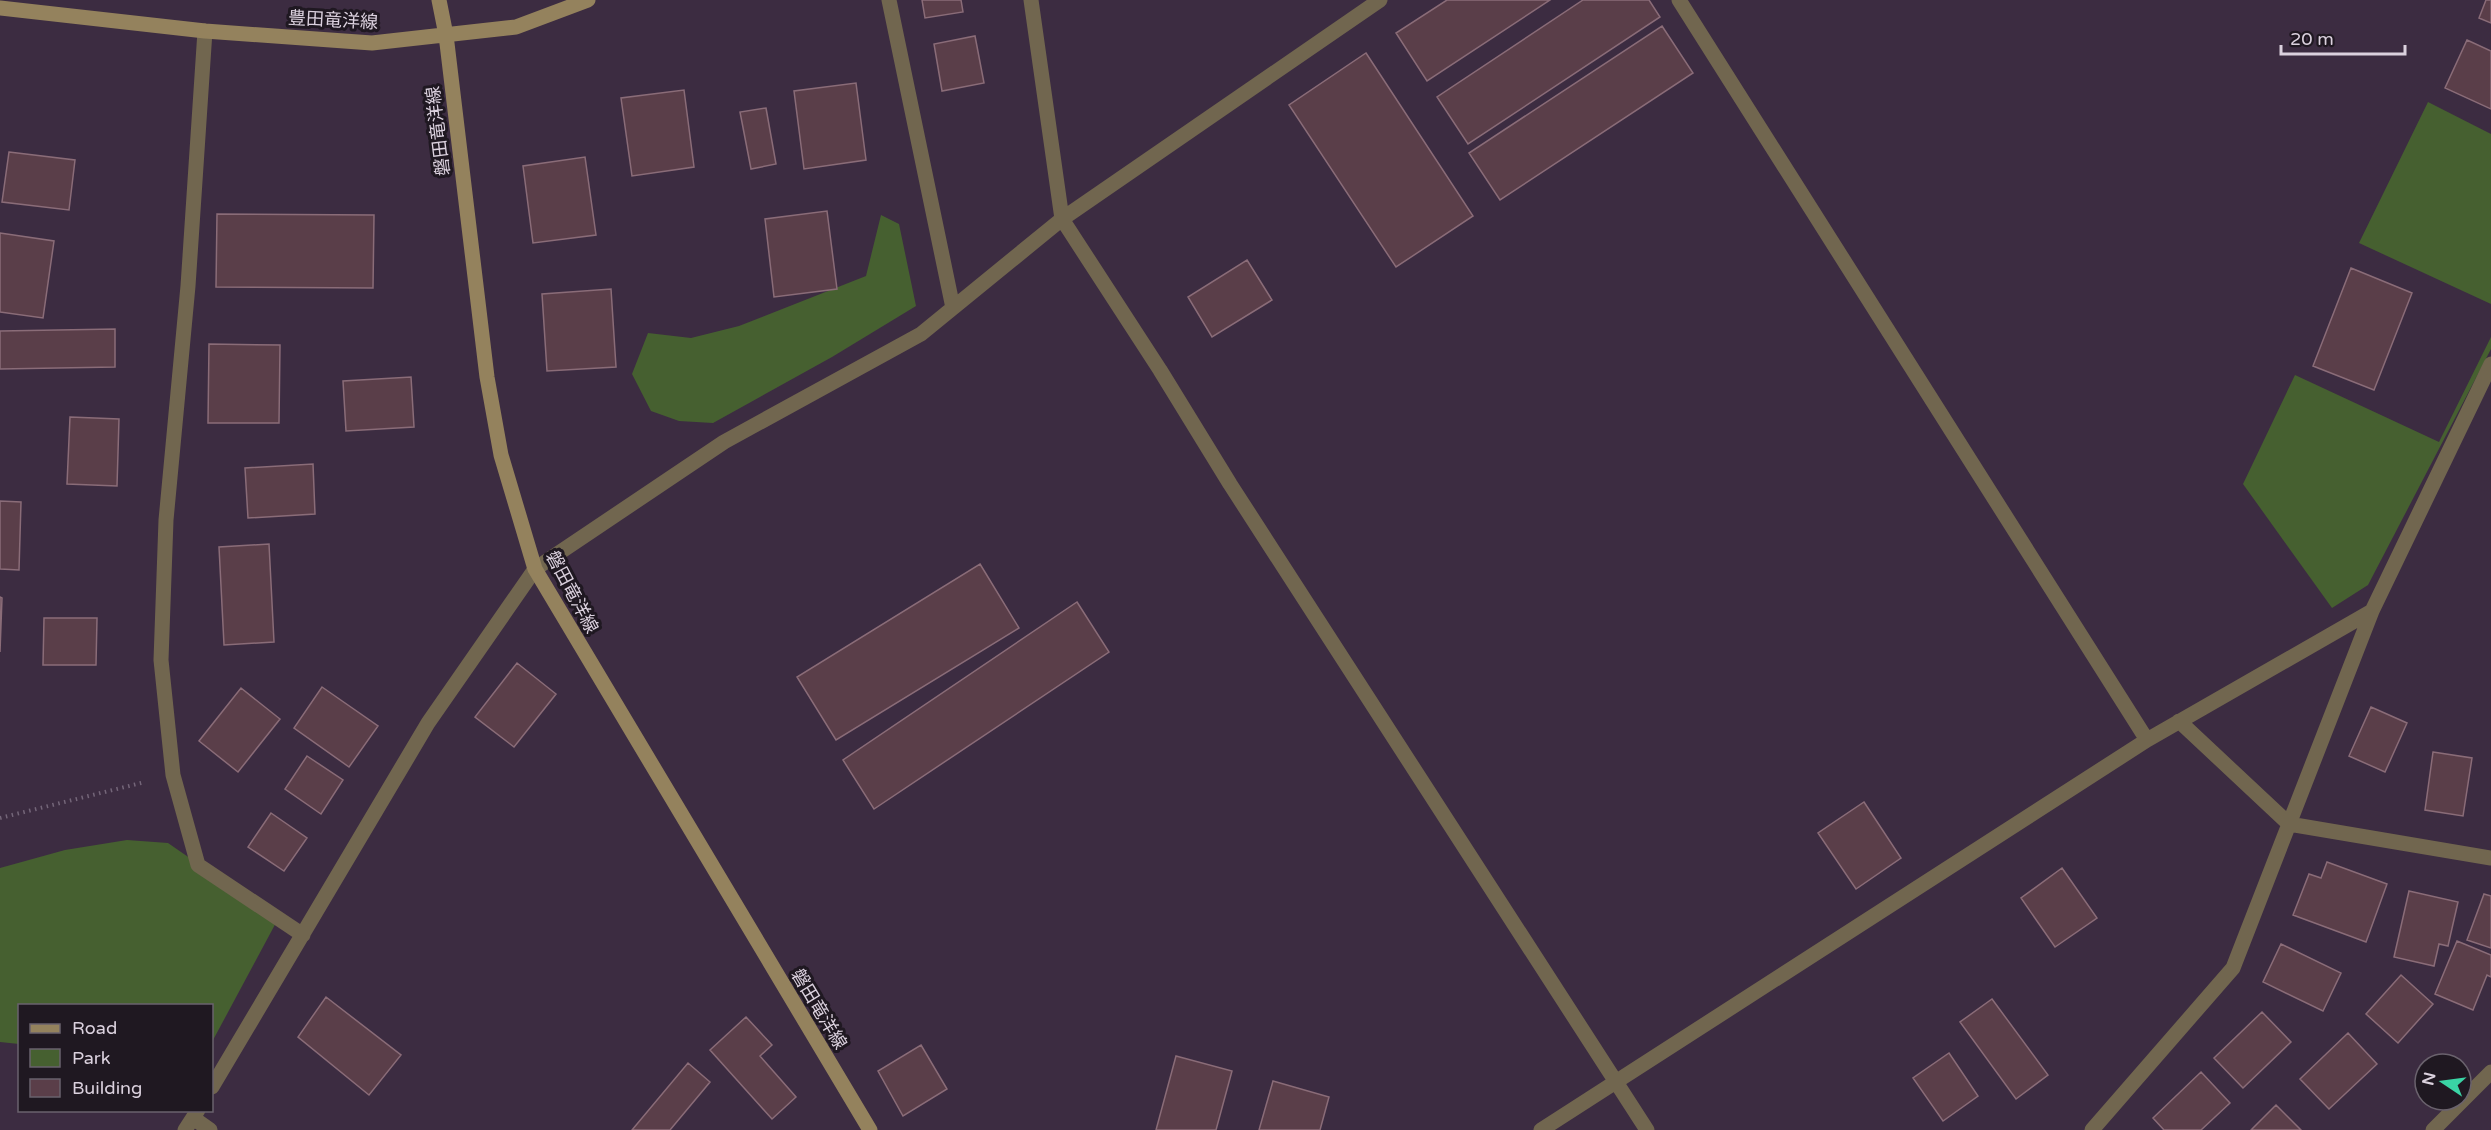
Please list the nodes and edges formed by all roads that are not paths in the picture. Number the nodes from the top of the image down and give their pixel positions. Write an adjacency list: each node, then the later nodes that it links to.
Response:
1 (439, 0): 9 (main road, 磐田竜洋線)
2 (588, 0): 9 (main road, 豊田竜洋線)
3 (889, 0): 11 (street)
4 (1031, 0): 10 (street)
5 (1380, 0): 10 (street)
6 (1679, 0): 16 (street)
7 (0, 8): 8 (main road, 豊田竜洋線)
8 (205, 31): 9 (main road, 豊田竜洋線); 19 (street)
9 (446, 35): 13 (main road, 磐田竜洋線)
10 (1062, 219): 11 (street); 21 (street)
11 (953, 308): 13 (street)
12 (2491, 364): 14 (street)
13 (535, 569): 19 (street); 24 (main road, 磐田竜洋線)
14 (2372, 611): 15 (street); 17 (street)
15 (2179, 721): 16 (street); 17 (street)
16 (2147, 740): 21 (street)
17 (2289, 824): 18 (street); 28 (street)
18 (2491, 858)
19 (303, 935): 22 (street)
20 (2491, 1072): 29 (street)
21 (1617, 1081): 26 (street); 27 (street)
22 (213, 1085)
23 (192, 1120): 25 (street)
24 (866, 1128)
25 (210, 1130)
26 (1541, 1130)
27 (1647, 1130)
28 (2092, 1130)
29 (2433, 1130)

